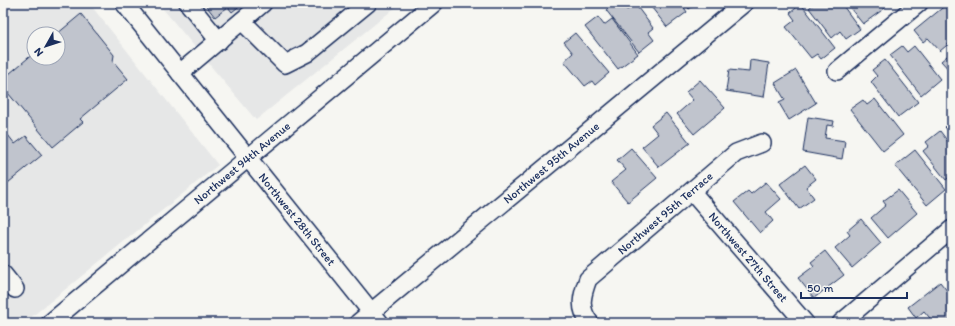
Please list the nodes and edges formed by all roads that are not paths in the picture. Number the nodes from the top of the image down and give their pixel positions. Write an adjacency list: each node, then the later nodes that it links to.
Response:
1 (124, 3): 11 (street, Northwest 28th Street)
2 (188, 3): 9 (street)
3 (263, 3): 8 (street)
4 (368, 3): 8 (street)
5 (434, 3): 13 (street, Northwest 94th Avenue)
6 (744, 3): 18 (street, Northwest 95th Avenue)
7 (919, 3): 10 (street)
8 (242, 21): 9 (street)
9 (219, 41): 11 (street)
10 (838, 71)
11 (180, 73): 13 (street, Northwest 28th Street)
12 (762, 142): 14 (street, Northwest 95th Terrace)
13 (248, 158): 18 (street, Northwest 28th Street); 19 (street, Northwest 94th Avenue)
14 (692, 192): 20 (street, Northwest 95th Terrace); 21 (street, Northwest 27th Street)
15 (951, 232): 22 (street)
16 (3, 274): 17 (street)
17 (15, 288)
18 (370, 320)
19 (50, 323)
20 (590, 323)
21 (805, 323)
22 (841, 323)

